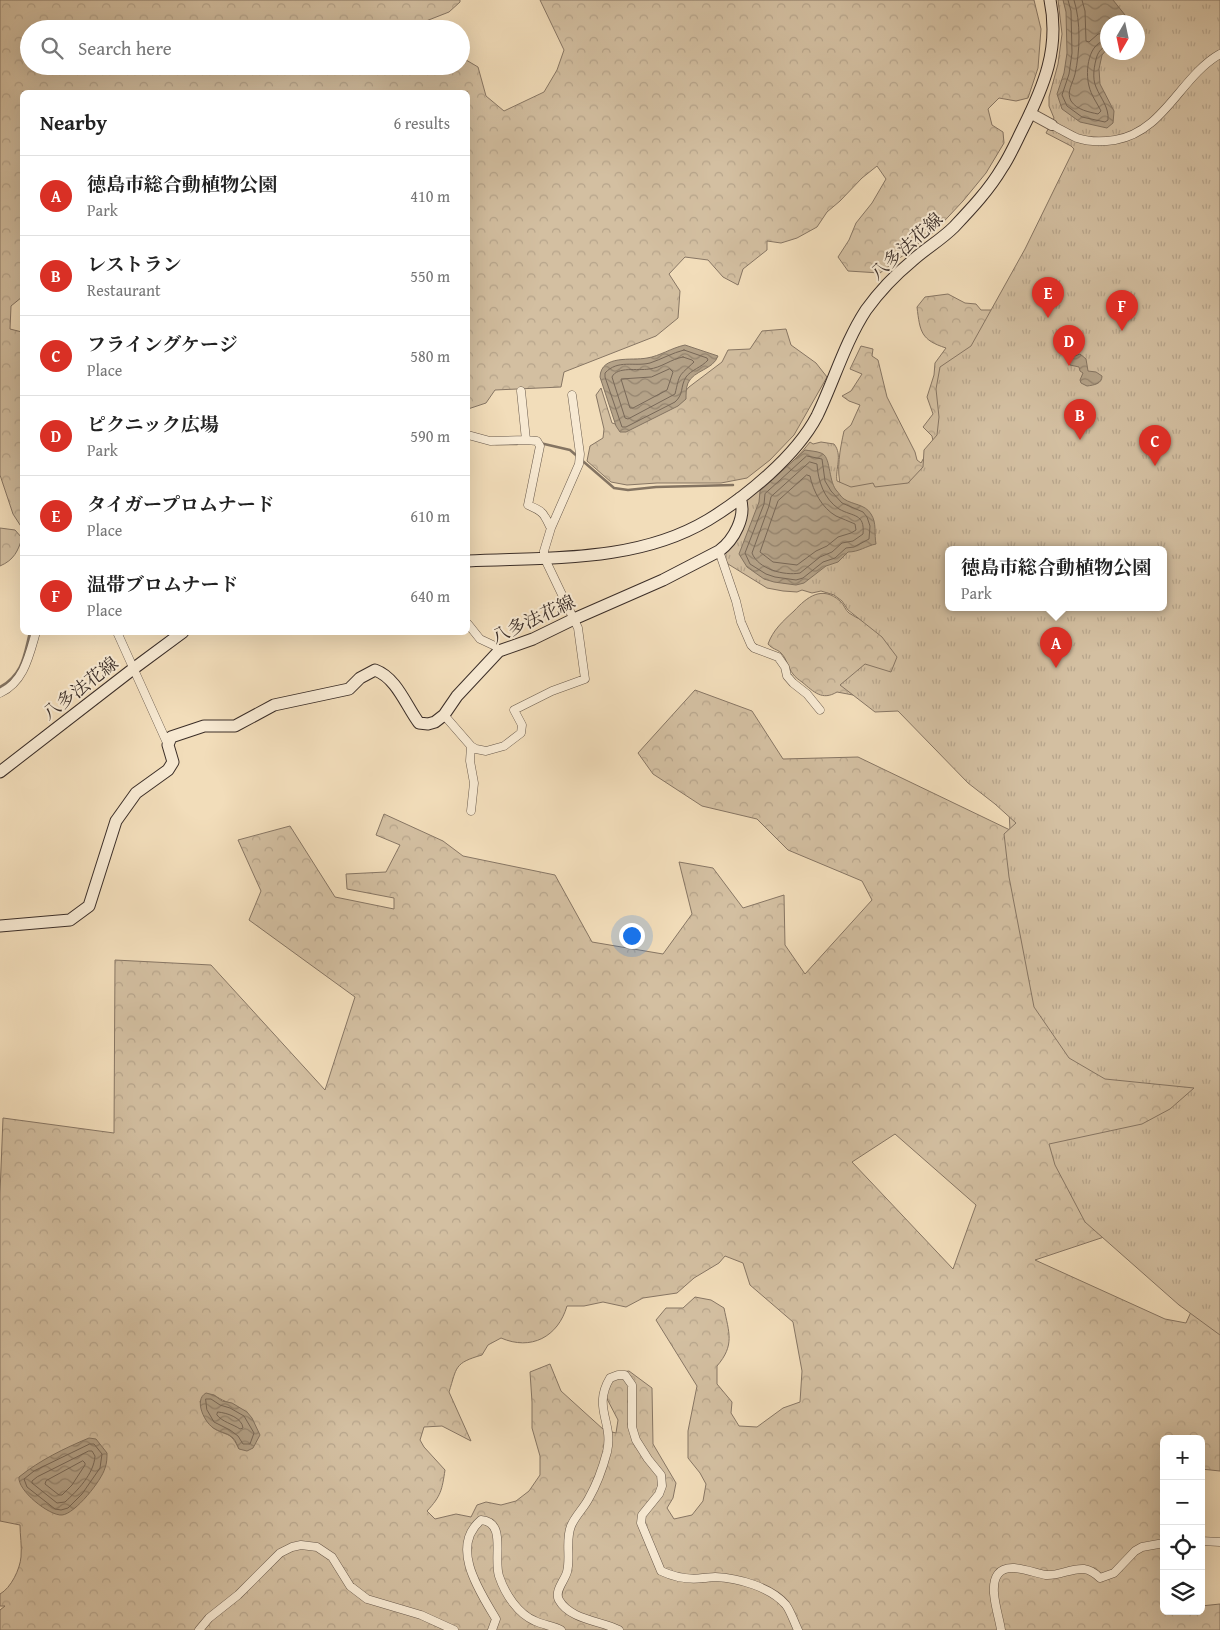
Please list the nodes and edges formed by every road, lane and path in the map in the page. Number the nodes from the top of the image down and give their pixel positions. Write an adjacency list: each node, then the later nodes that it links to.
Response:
1 (1050, 0): 3 (main road, 八多法花線)
2 (1220, 54): 4 (street)
3 (1030, 113): 4 (street); 9 (main road, 八多法花線)
4 (1052, 125)
5 (522, 391): 8 (street)
6 (572, 395): 10 (street)
7 (470, 436): 8 (street)
8 (526, 440): 10 (street)
9 (740, 498): 11 (main road, 八多法花線); 12 (main road, 八多法花線)
10 (552, 528): 12 (street)
11 (719, 551): 14 (main road, 八多法花線); 22 (street)
12 (544, 557): 13 (main road, 八多法花線); 14 (street)
13 (470, 561)
14 (574, 619): 19 (main road, 八多法花線); 25 (street)
15 (470, 626): 19 (street)
16 (35, 635): 21 (street)
17 (118, 635): 20 (street)
18 (179, 635): 20 (main road, 八多法花線)
19 (499, 651): 23 (main road, 八多法花線)
20 (133, 669): 24 (street); 26 (main road, 八多法花線)
21 (0, 693)
22 (820, 710)
23 (444, 715): 24 (main road); 25 (street)
24 (168, 745): 28 (main road)
25 (471, 746): 27 (street)
26 (0, 772)
27 (471, 811)
28 (0, 926)
29 (1205, 1542): 30 (street)
30 (1220, 1542)
31 (1160, 1544): 38 (street)
32 (199, 1630): 33 (street)
33 (454, 1630)
34 (492, 1630): 35 (street)
35 (561, 1630)
36 (619, 1630): 37 (street)
37 (798, 1630)
38 (1001, 1630)

